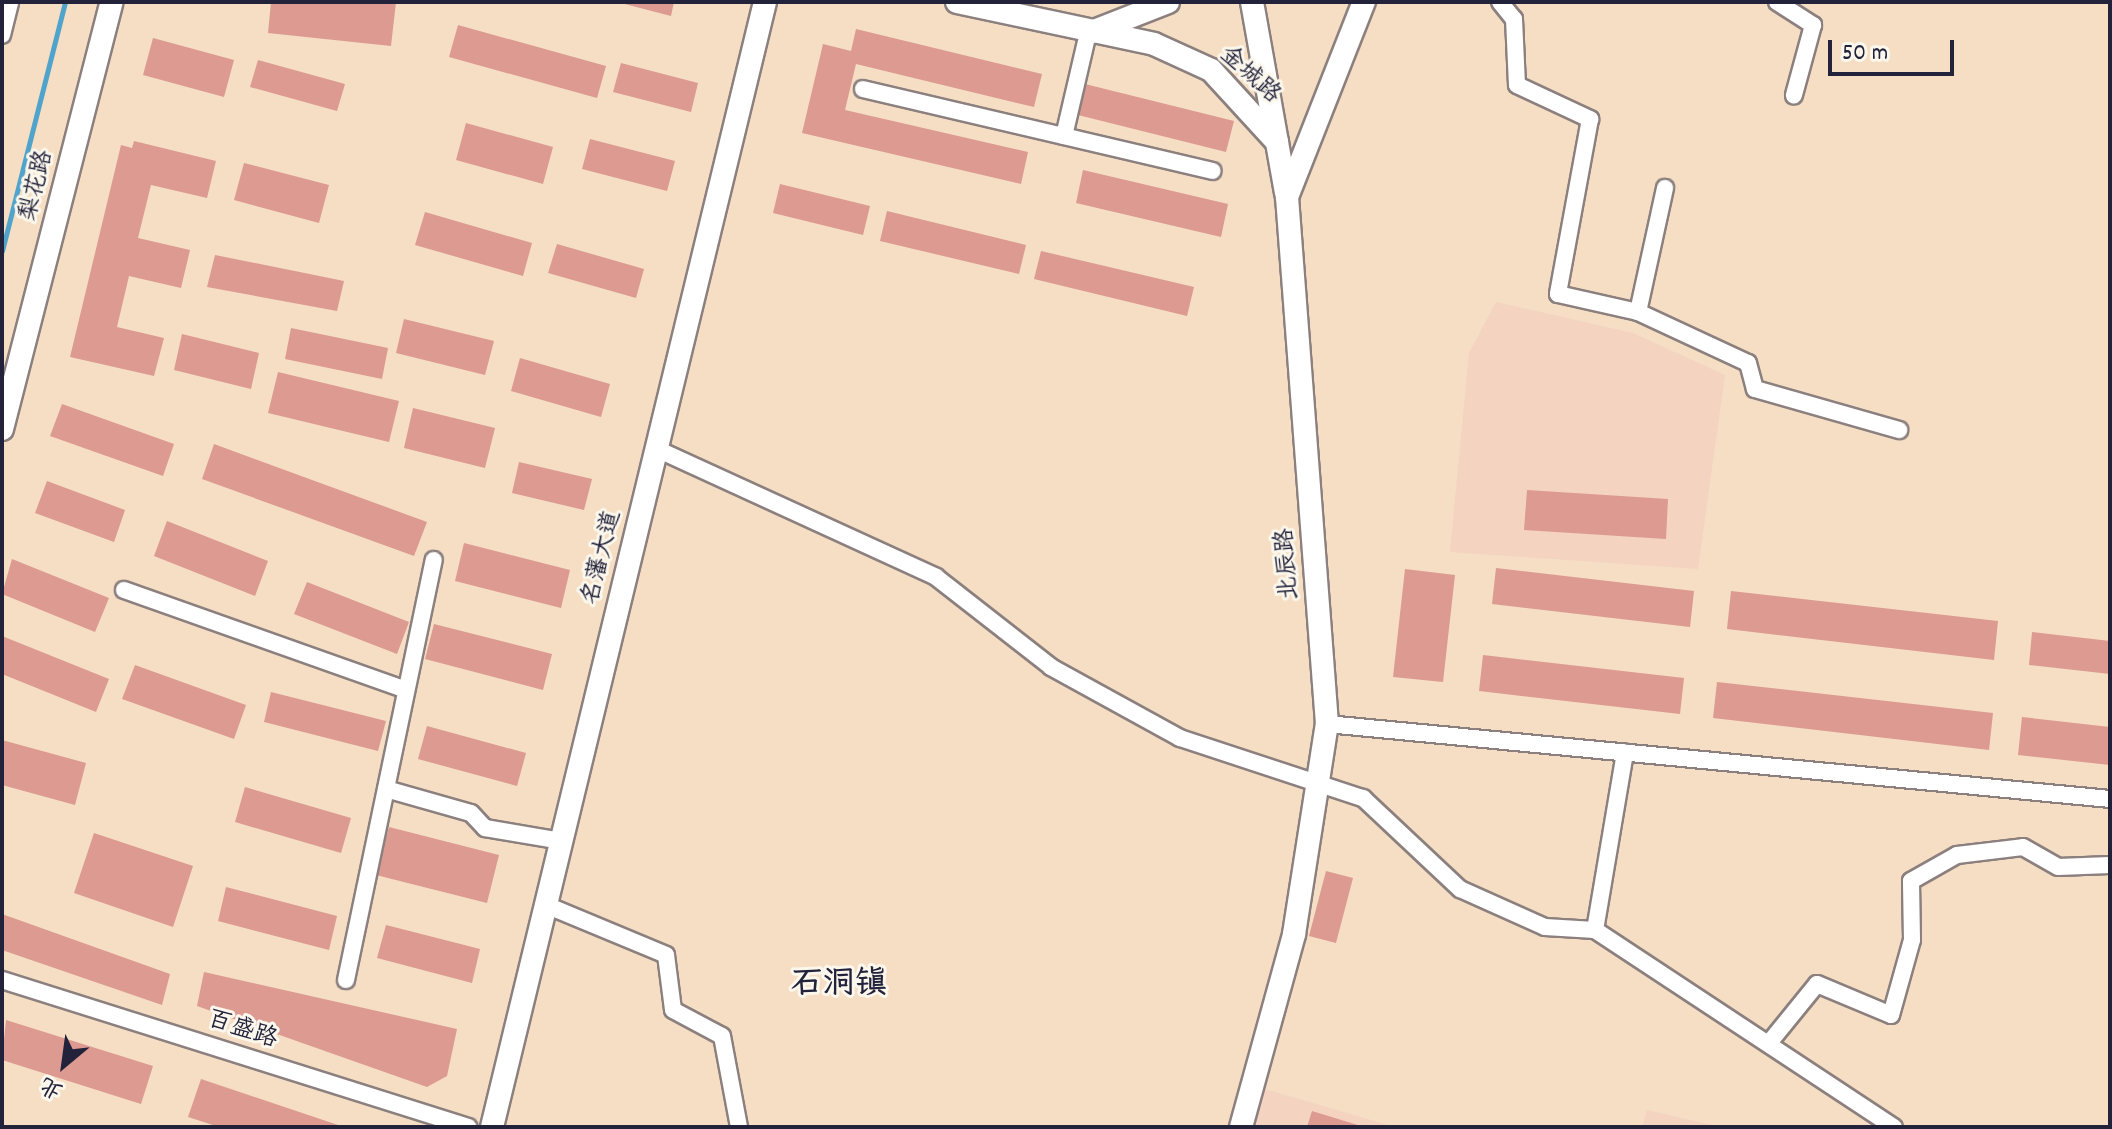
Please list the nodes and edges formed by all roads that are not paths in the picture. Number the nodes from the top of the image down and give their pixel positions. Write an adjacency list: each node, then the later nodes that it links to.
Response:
1 (10, 2): 11 (street)
2 (112, 2): 20 (main road, 梨花路)
3 (765, 2): 22 (main road, 名藩大道)
4 (957, 2): 10 (main road, 金城路)
5 (1168, 2): 10 (main road)
6 (1252, 2): 15 (main road)
7 (1364, 2): 18 (main road, 北辰路)
8 (1500, 2): 19 (street)
9 (1777, 2): 13 (street)
10 (1088, 33): 14 (street); 15 (main road, 金城路)
11 (2, 35)
12 (863, 89): 14 (street)
13 (1794, 95)
14 (1064, 136): 16 (street)
15 (1277, 142): 18 (main road)
16 (1212, 171)
17 (1665, 188): 19 (street)
18 (1287, 197): 26 (main road, 北辰路)
19 (1638, 312): 21 (street)
20 (2, 429)
21 (1899, 430)
22 (657, 449): 28 (street); 31 (main road, 名藩大道)
23 (434, 560): 25 (street)
24 (124, 590): 25 (street)
25 (406, 690): 29 (street)
26 (1327, 724): 27 (street); 28 (main road, 北辰路)
27 (1625, 753): 30 (street); 34 (street)
28 (1318, 780): 34 (street); 41 (main road, 北辰路)
29 (386, 789): 31 (street); 36 (street)
30 (2110, 799)
31 (561, 841): 33 (main road, 名藩大道)
32 (2110, 865): 37 (street)
33 (546, 905): 39 (main road, 名藩大道); 40 (street)
34 (1595, 930): 37 (street)
35 (2, 980): 38 (street, 百盛路)
36 (346, 980)
37 (1769, 1043): 42 (street)
38 (468, 1127)
39 (492, 1127)
40 (739, 1127)
41 (1241, 1127)
42 (1894, 1127)

